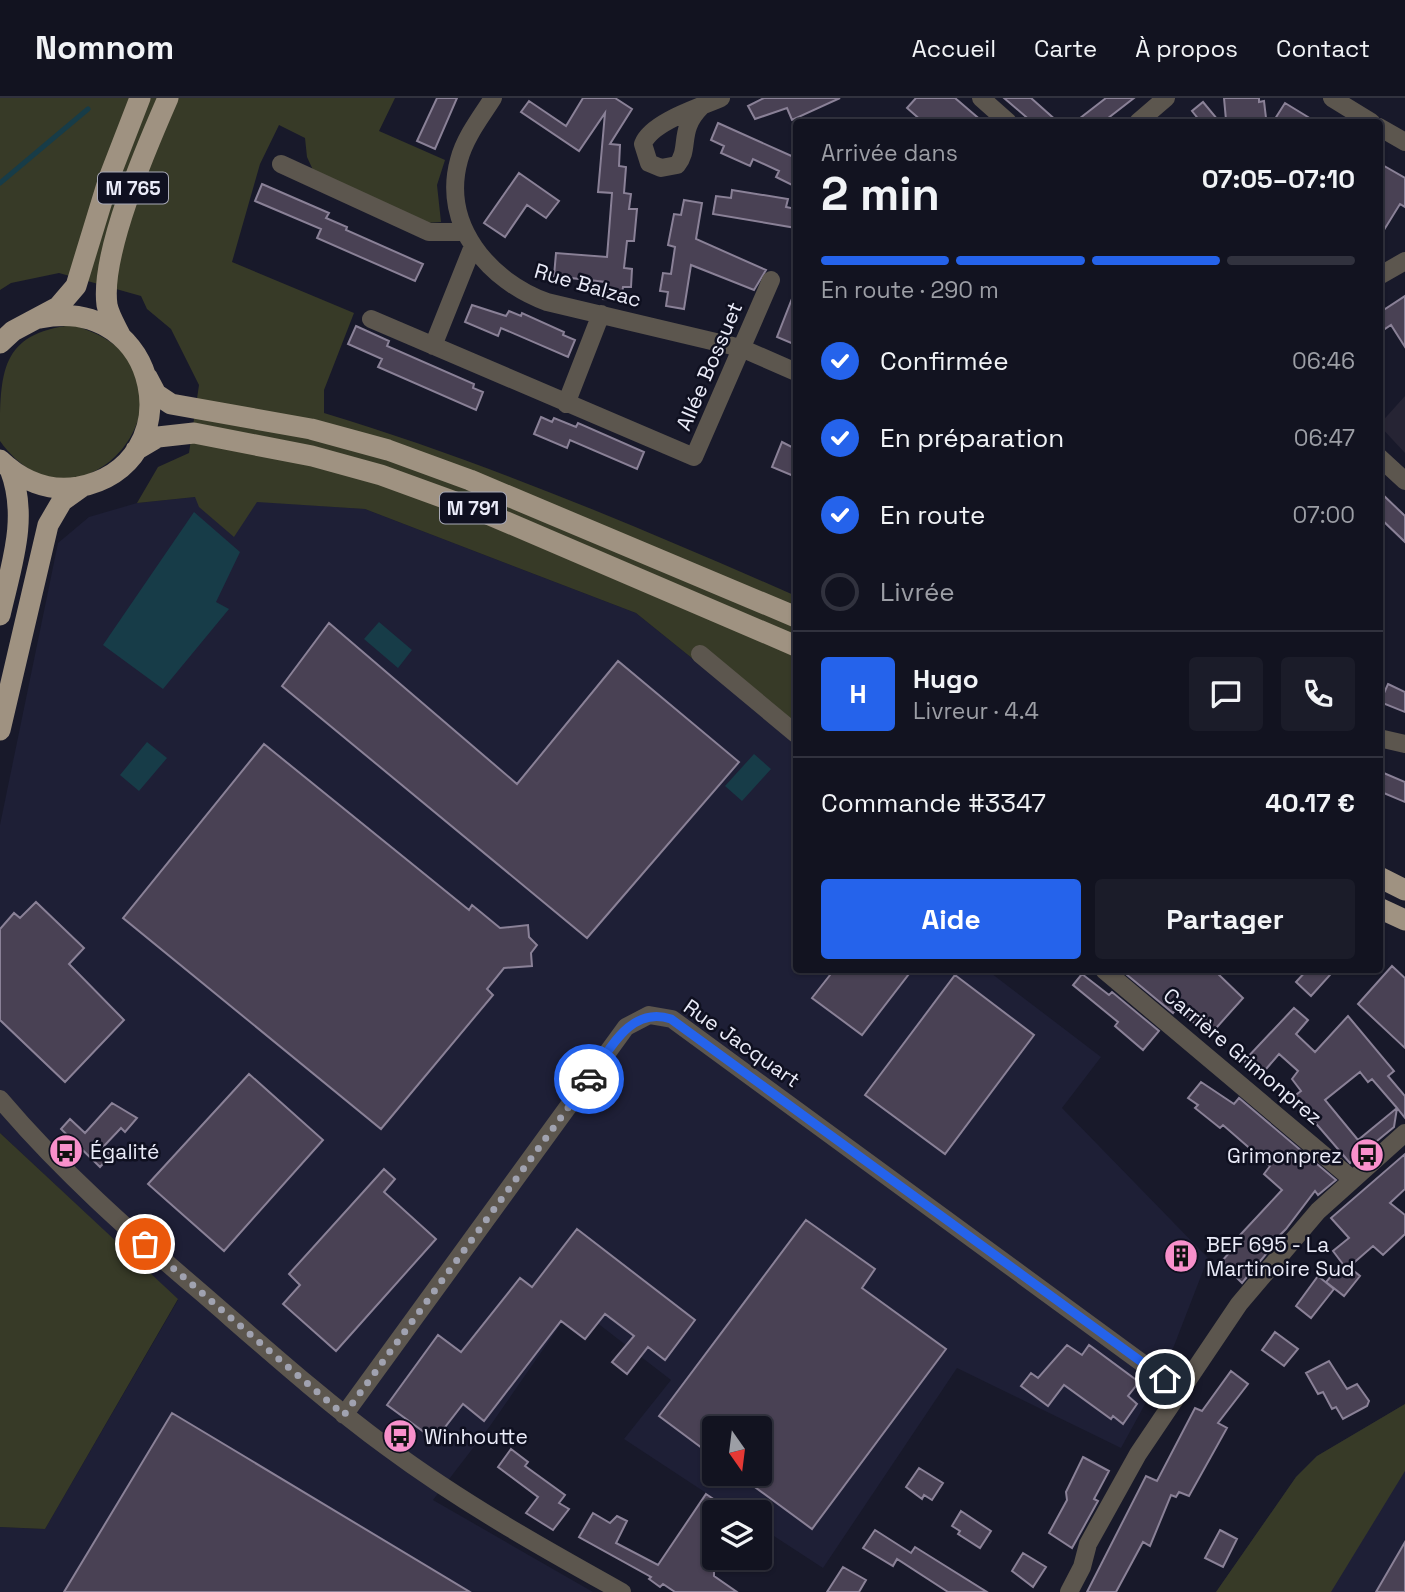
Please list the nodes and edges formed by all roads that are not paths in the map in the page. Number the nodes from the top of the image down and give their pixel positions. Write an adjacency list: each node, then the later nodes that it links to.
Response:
1 (140, 98): 20 (main road, M 765)
2 (168, 98): 22 (main road, M 765)
3 (493, 98): 15 (street, Rue Balzac)
4 (721, 98): 8 (street)
5 (981, 98): 9 (street)
6 (1166, 98): 10 (street)
7 (1332, 98): 11 (street)
8 (701, 107)
9 (1005, 119)
10 (1142, 119)
11 (1365, 119)
12 (1383, 129): 13 (street)
13 (1405, 142)
14 (281, 164): 15 (street)
15 (469, 239): 19 (street, Rue Balzac); 24 (street)
16 (1405, 261): 17 (street)
17 (1383, 274)
18 (771, 280): 25 (street, Allée Bossuet)
19 (601, 314): 25 (street, Rue Balzac); 28 (street)
20 (40, 318): 22 (main road); 23 (main road)
21 (371, 319): 24 (street, Allée Bossuet)
22 (120, 335): 27 (main road)
23 (1, 342)
24 (433, 346): 28 (street, Allée Bossuet)
25 (741, 348): 26 (street, Rue Balzac); 28 (street, Allée Bossuet)
26 (793, 371)
27 (147, 377): 29 (main road); 35 (main road, M 791)
28 (566, 404)
29 (136, 450): 33 (main road); 36 (main road, M 791)
30 (1383, 461): 32 (street)
31 (5, 465): 33 (main road); 34 (main road)
32 (1405, 481)
33 (85, 485): 38 (main road)
34 (0, 615)
35 (793, 616)
36 (793, 645)
37 (700, 654): 39 (street)
38 (0, 730)
39 (793, 732)
40 (1383, 739): 41 (street)
41 (1405, 744)
42 (1383, 879): 43 (main road)
43 (1405, 890)
44 (1383, 910): 45 (main road)
45 (1405, 920)
46 (1108, 973): 51 (street, Carrière Grimonprez)
47 (0, 1099): 49 (street)
48 (0, 1110): 49 (street)
49 (17, 1121): 53 (street)
50 (1405, 1133): 51 (street)
51 (1352, 1179): 52 (street)
52 (1179, 1390): 53 (street, Rue Jacquart); 55 (street)
53 (344, 1415): 54 (street)
54 (622, 1592)
55 (1069, 1592)

